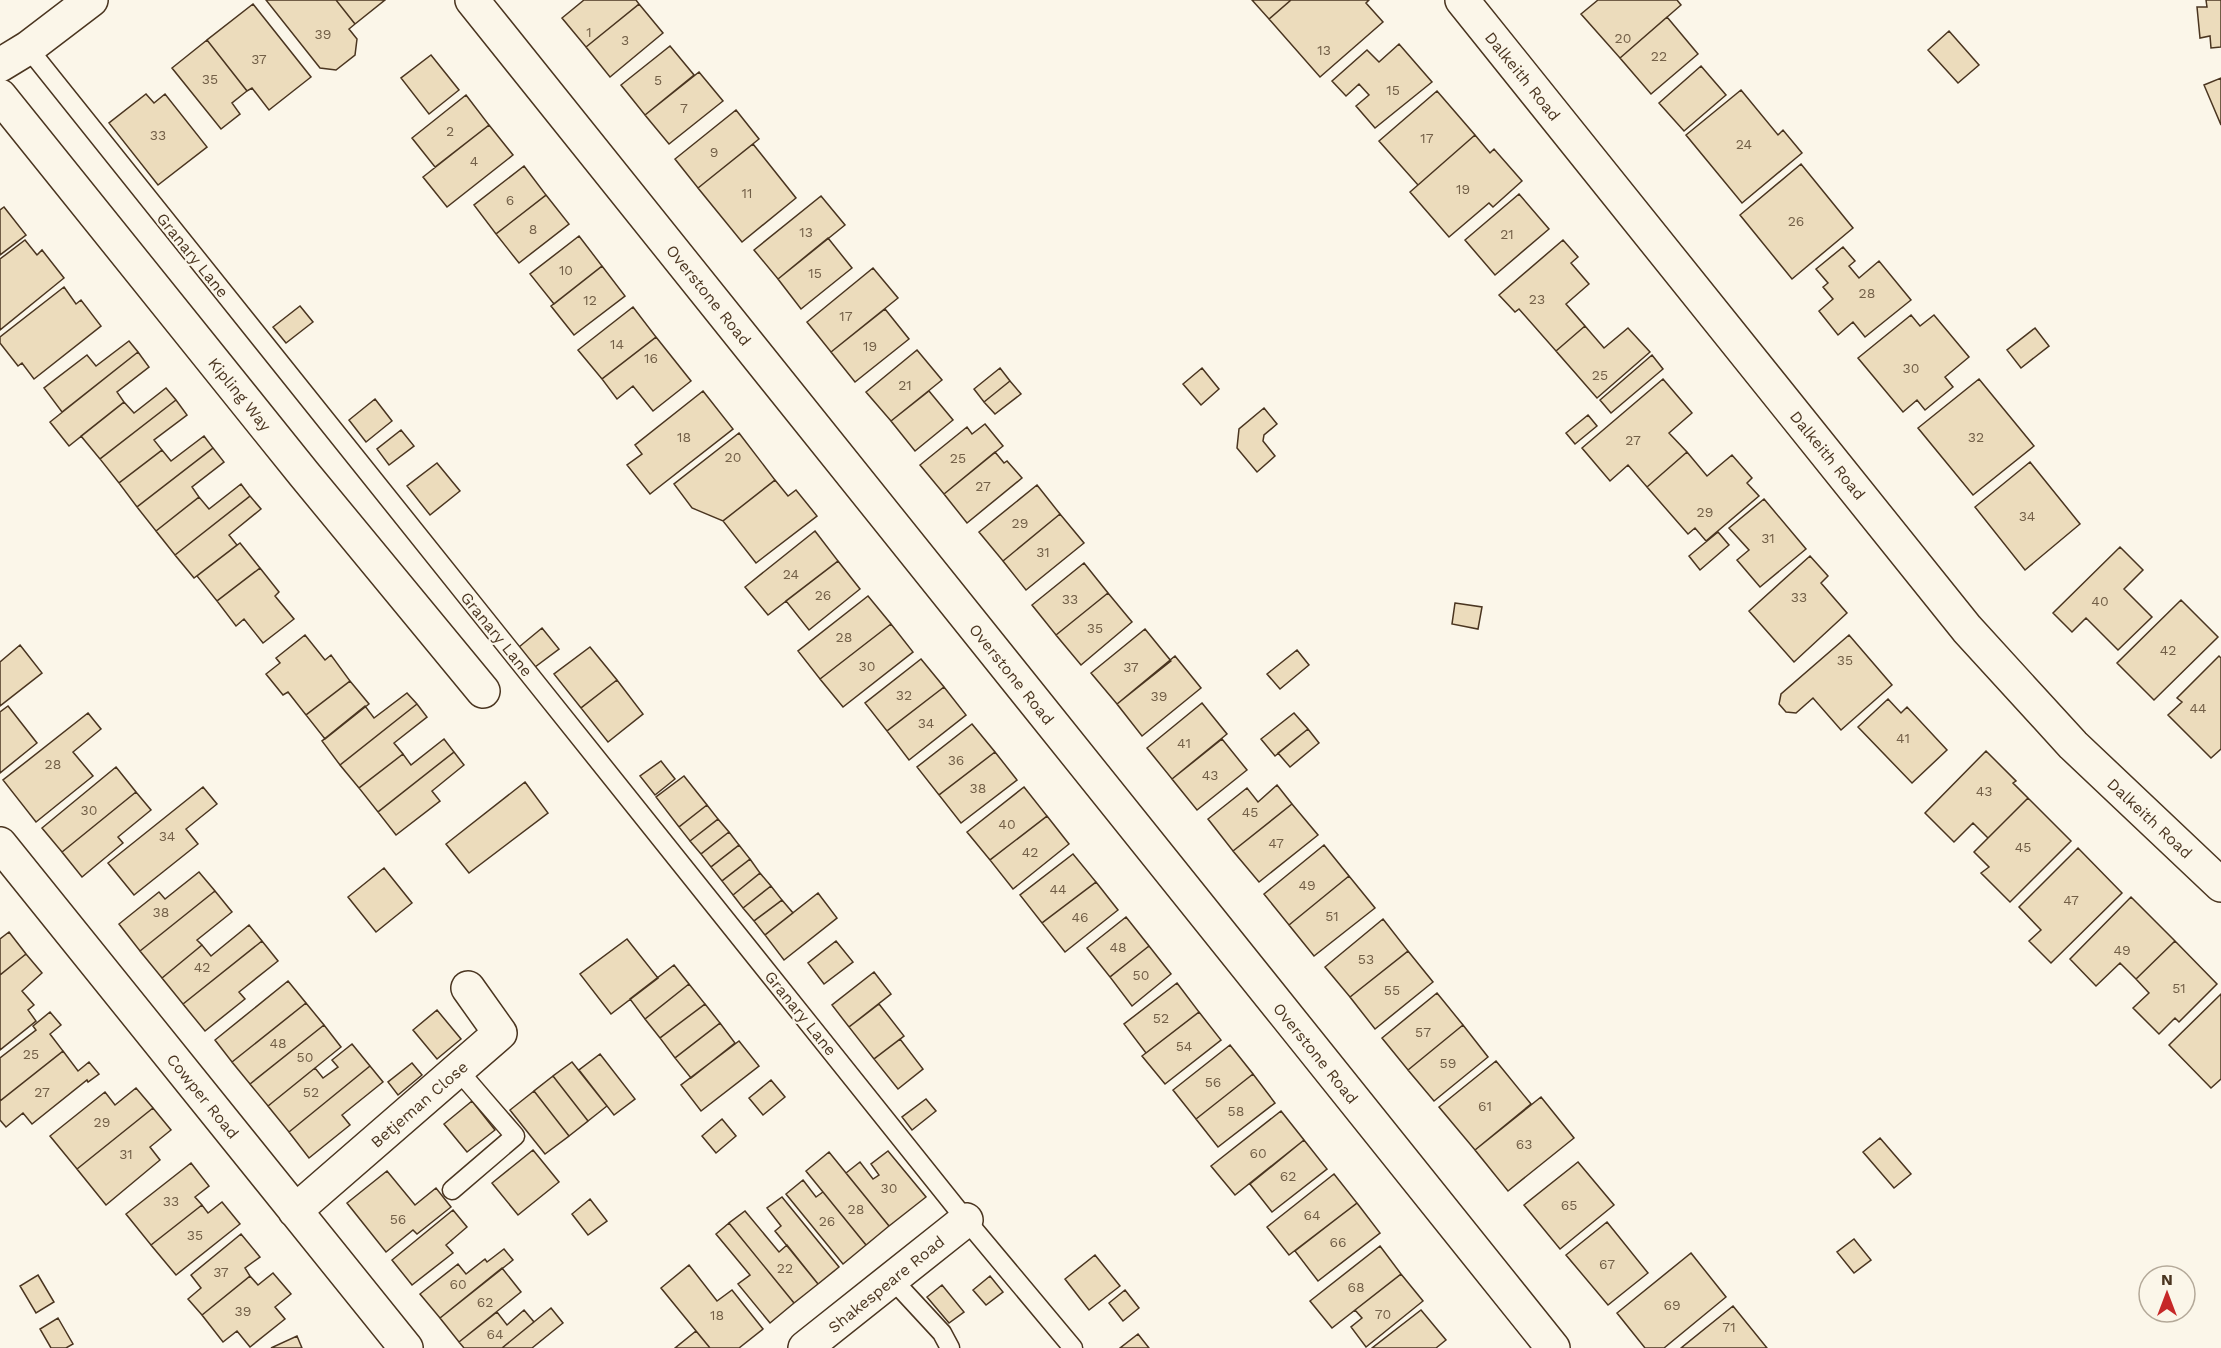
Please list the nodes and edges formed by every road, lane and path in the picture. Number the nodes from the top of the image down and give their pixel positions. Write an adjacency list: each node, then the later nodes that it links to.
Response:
1 (91, 0): 4 (street)
2 (472, 0): 20 (street, Overstone Road)
3 (1462, 0): 9 (street, Dalkeith Road)
4 (28, 48): 5 (street); 14 (lane, Granary Lane)
5 (0, 64)
6 (0, 96): 7 (street, Kipling Way)
7 (483, 691)
8 (0, 844): 13 (street, Cowper Road)
9 (2221, 885)
10 (468, 988): 11 (street, Betjeman Close)
11 (458, 1070): 12 (lane); 13 (street, Betjeman Close)
12 (452, 1190)
13 (295, 1211): 16 (street, Cowper Road)
14 (966, 1220): 15 (street, Shakespeare Road); 19 (lane, Granary Lane)
15 (892, 1280): 17 (street, Shakespeare Road); 18 (lane)
16 (406, 1348)
17 (806, 1348)
18 (950, 1348)
19 (1073, 1348)
20 (1552, 1348)

